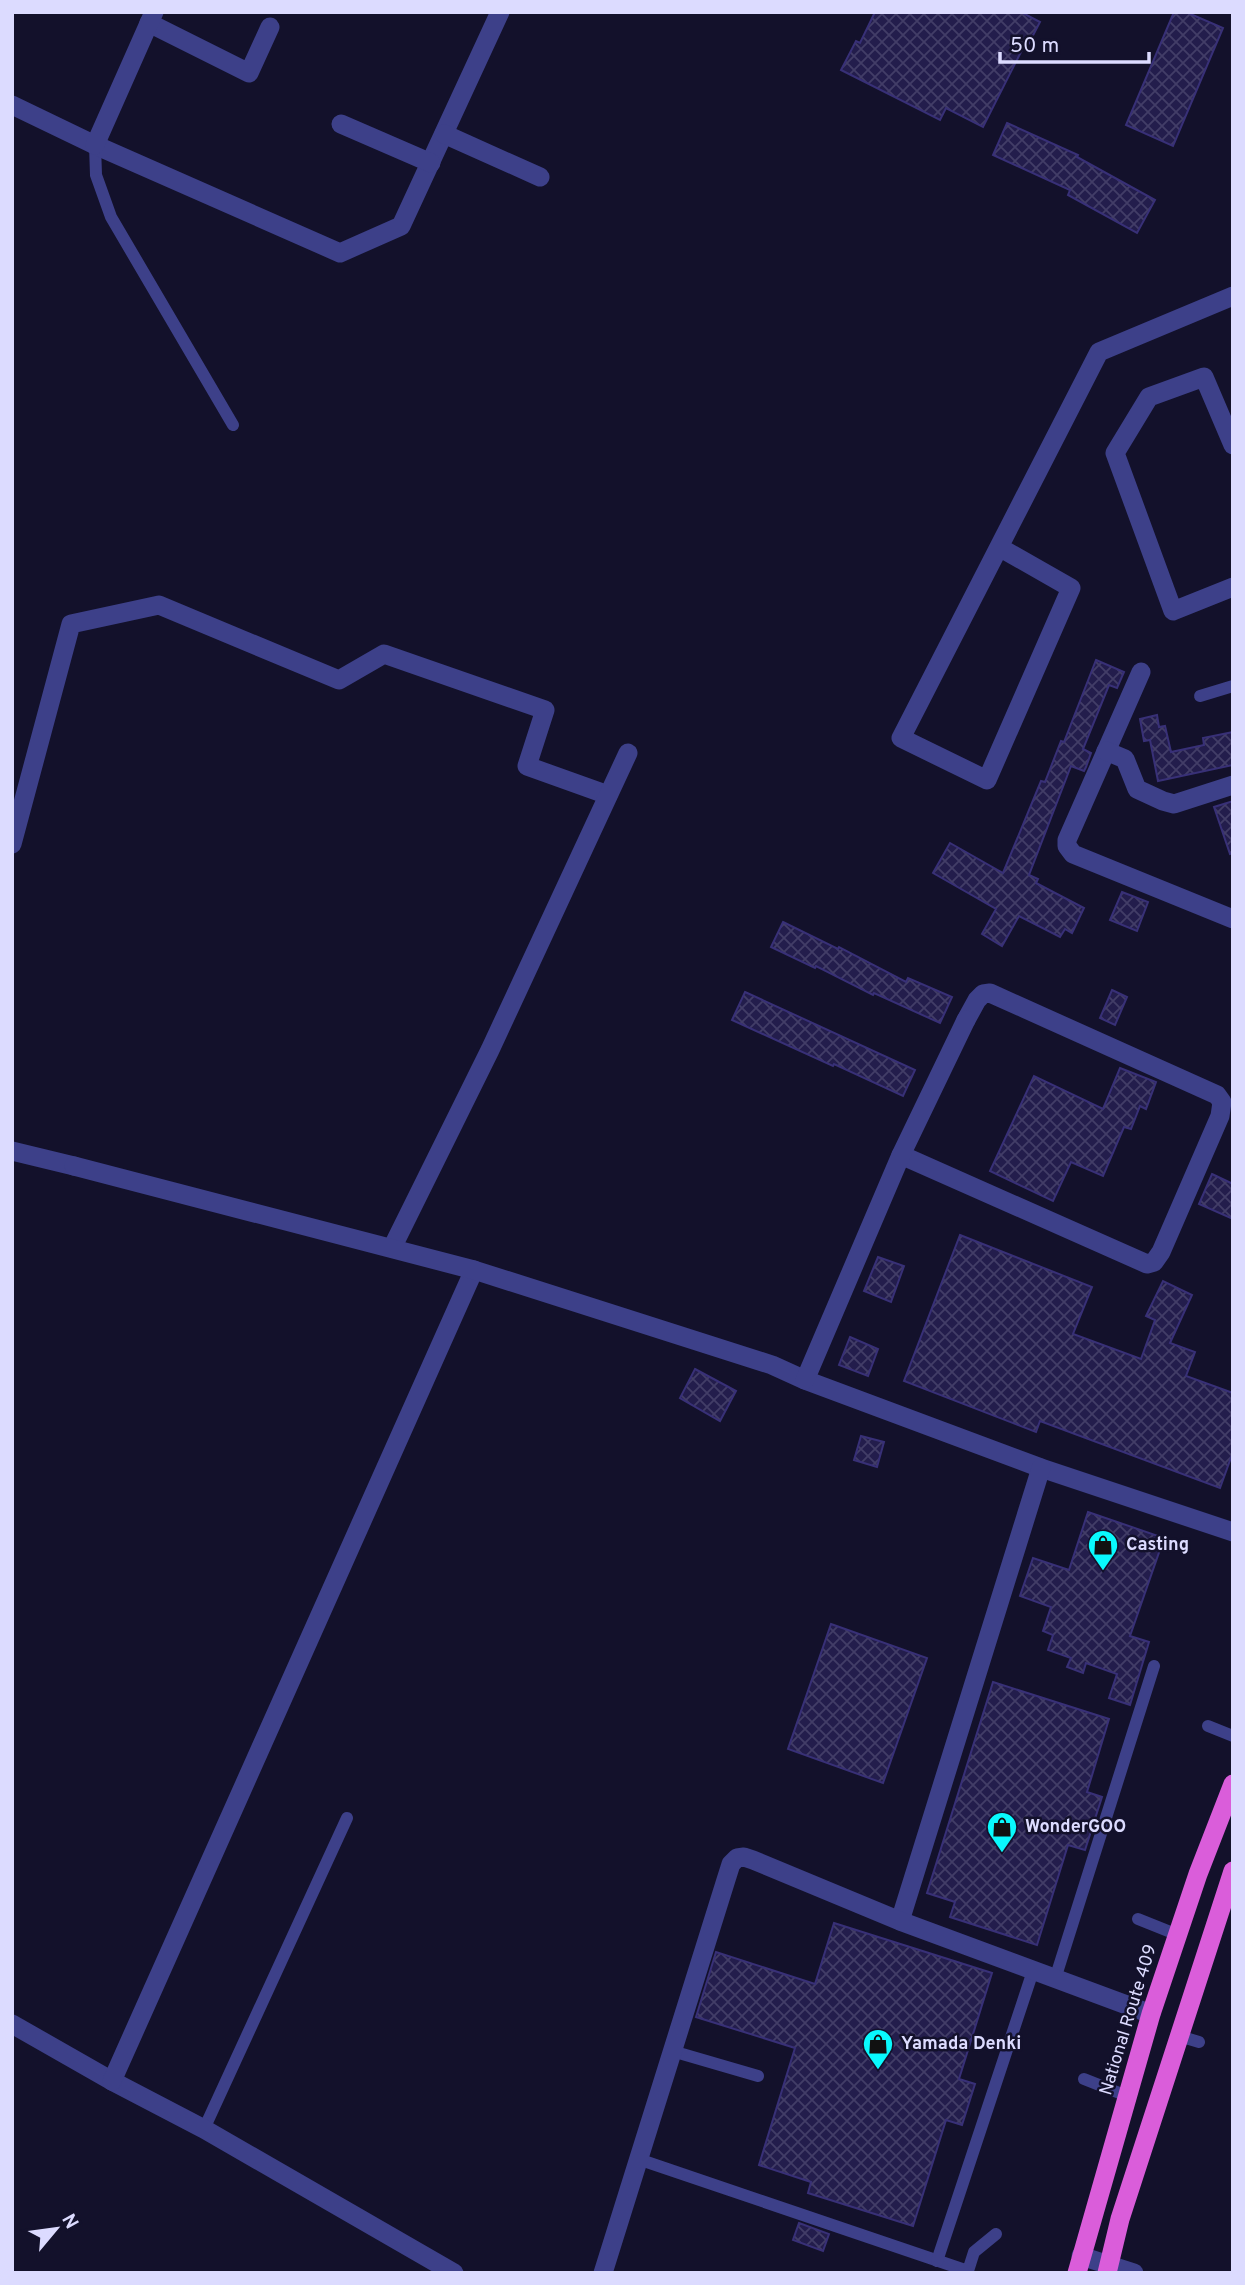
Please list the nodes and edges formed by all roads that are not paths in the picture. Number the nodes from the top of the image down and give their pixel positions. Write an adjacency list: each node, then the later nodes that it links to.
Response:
1 (500, 12): 6 (street)
2 (151, 18): 3 (street); 7 (street)
3 (270, 27)
4 (12, 104): 7 (street)
5 (341, 124): 8 (street)
6 (444, 134): 8 (street); 9 (street)
7 (95, 145): 8 (street); 11 (lane)
8 (431, 163)
9 (540, 177)
10 (1233, 296): 13 (street)
11 (233, 425)
12 (1233, 445): 14 (street)
13 (999, 547): 13 (street)
14 (1233, 587)
15 (1141, 672): 18 (street)
16 (1233, 686): 17 (lane)
17 (1200, 696)
18 (1106, 751): 20 (street); 23 (street)
19 (628, 753): 21 (street)
20 (1233, 785)
21 (608, 795): 22 (street); 26 (street)
22 (12, 844)
23 (1233, 919)
24 (12, 1151): 26 (street)
25 (901, 1155): 25 (street); 28 (street)
26 (392, 1248): 27 (street)
27 (474, 1270): 28 (street); 49 (street)
28 (805, 1380): 29 (street)
29 (1041, 1468): 30 (street); 38 (street)
30 (1233, 1532)
31 (1154, 1666): 41 (lane)
32 (1208, 1726): 33 (lane)
33 (1233, 1735)
34 (1233, 1784): 39 (highway, National Route 409)
35 (347, 1818): 51 (lane)
36 (1233, 1871): 44 (highway)
37 (1138, 1919): 39 (lane)
38 (900, 1921): 40 (street); 46 (street)
39 (1178, 1935): 42 (highway, National Route 409)
40 (1033, 1971): 41 (street); 54 (lane)
41 (1055, 1979): 42 (street)
42 (1151, 2014): 50 (highway, National Route 409)
43 (12, 2024): 49 (street)
44 (1179, 2036): 45 (lane); 56 (highway)
45 (1199, 2042)
46 (672, 2051): 47 (lane); 52 (street)
47 (758, 2076)
48 (1084, 2079): 50 (lane)
49 (112, 2081): 51 (street)
50 (1127, 2096): 55 (highway, National Route 409)
51 (204, 2129): 57 (street)
52 (638, 2160): 54 (lane); 58 (street)
53 (996, 2234): 54 (lane)
54 (937, 2261)
55 (1079, 2264): 56 (street)
56 (1108, 2269): 59 (street)
57 (454, 2273)
58 (603, 2273)
59 (1134, 2273)

